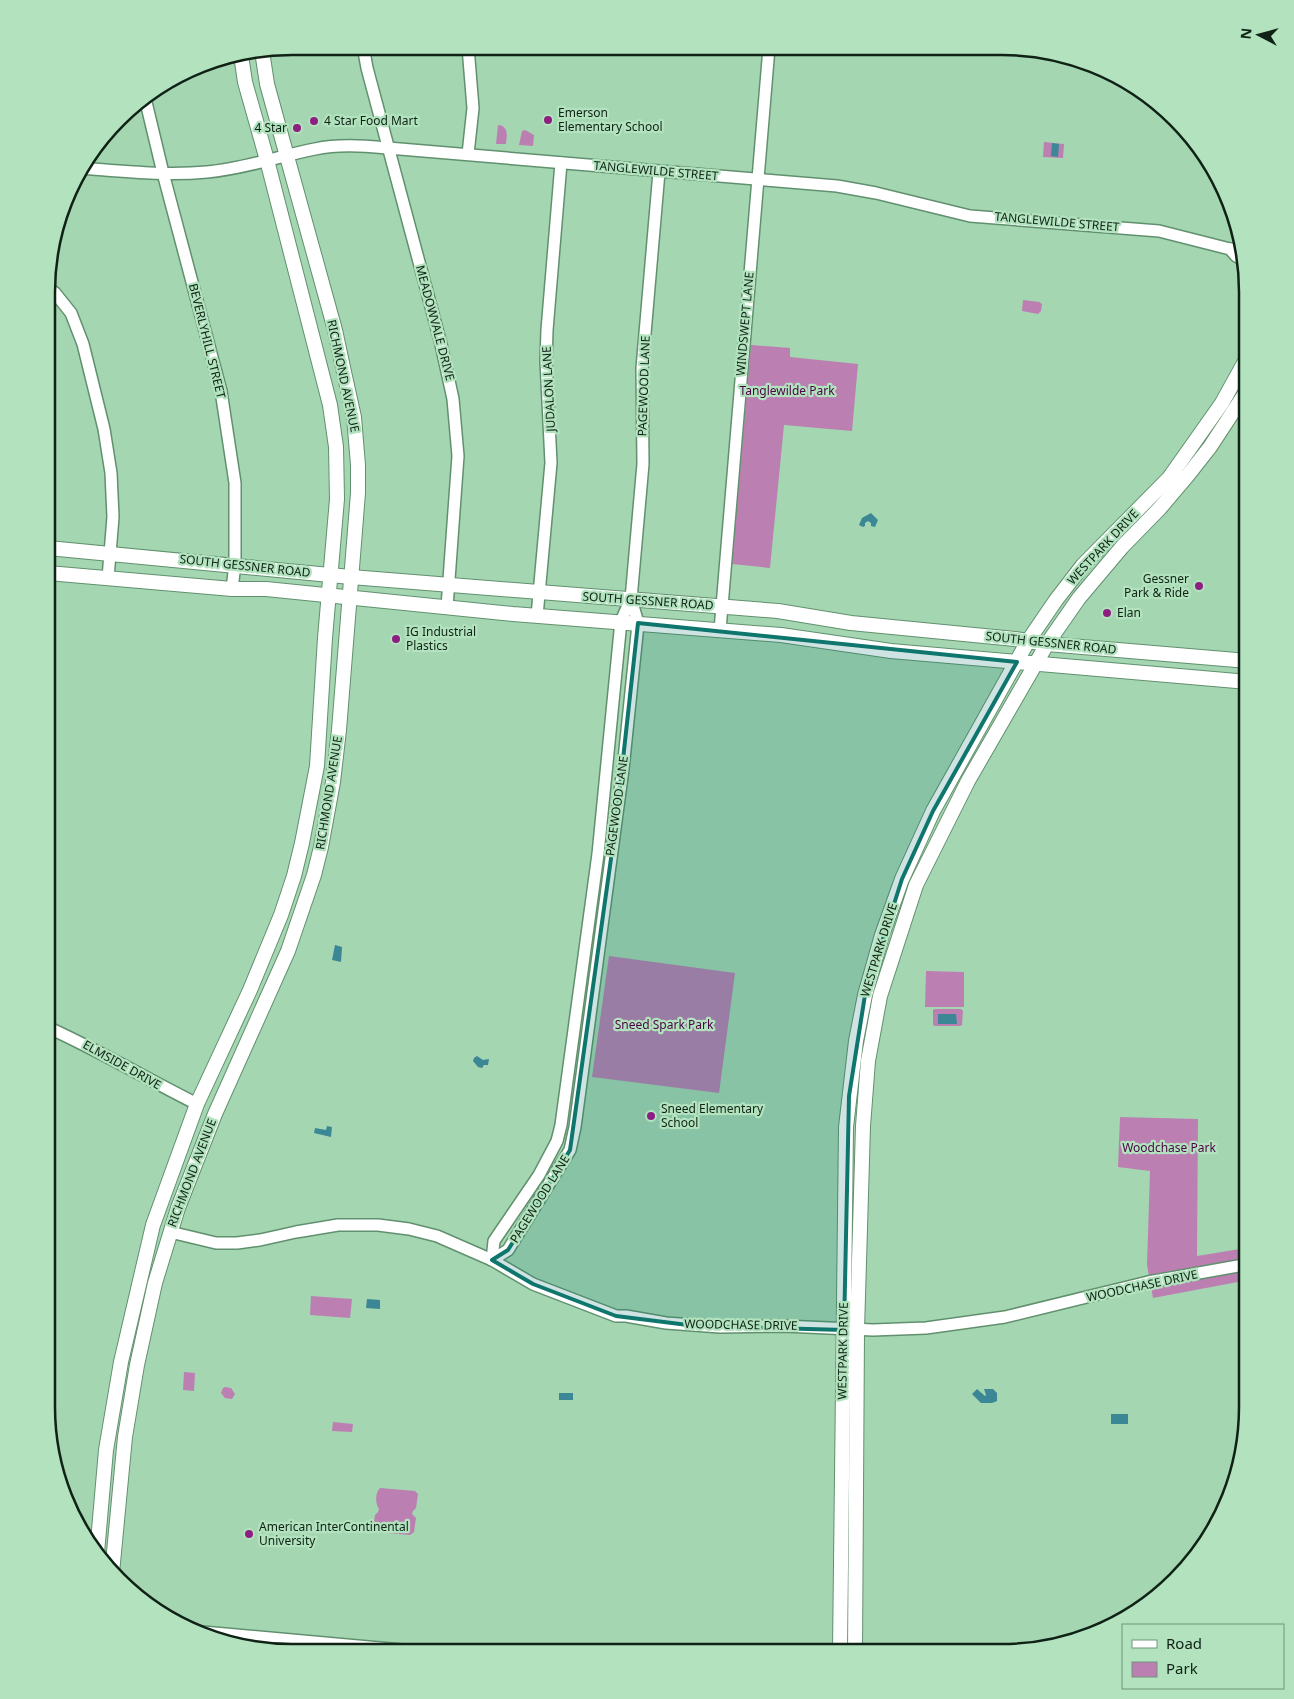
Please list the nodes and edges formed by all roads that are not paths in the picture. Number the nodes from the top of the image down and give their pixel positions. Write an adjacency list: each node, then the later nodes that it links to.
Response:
1 (365, 55): 7 (street, MEADOWVALE DRIVE)
2 (469, 55): 8 (street)
3 (768, 55): 15 (street, WINDSWEPT LANE)
4 (262, 57): 9 (main road, RICHMOND AVENUE)
5 (241, 61): 10 (main road, RICHMOND AVENUE)
6 (147, 105): 14 (street, BEVERLYHILL STREET)
7 (388, 148): 8 (street, TANGLEWILDE STREET); 9 (street, TANGLEWILDE STREET); 32 (street, MEADOWVALE DRIVE)
8 (468, 154): 11 (street, TANGLEWILDE STREET)
9 (288, 156): 10 (street, TANGLEWILDE STREET); 20 (main road, RICHMOND AVENUE)
10 (267, 160): 14 (street, TANGLEWILDE STREET); 22 (main road, RICHMOND AVENUE)
11 (562, 163): 13 (street, TANGLEWILDE STREET); 34 (street, JUDALON LANE)
12 (90, 169): 14 (street, TANGLEWILDE STREET)
13 (659, 172): 15 (street, TANGLEWILDE STREET); 37 (street, PAGEWOOD LANE)
14 (163, 173): 27 (street, BEVERLYHILL STREET)
15 (758, 180): 16 (street, TANGLEWILDE STREET); 38 (street, WINDSWEPT LANE)
16 (1230, 250): 17 (street, TANGLEWILDE STREET); 18 (street, TANGLEWILDE STREET)
17 (1235, 250)
18 (1236, 256)
19 (55, 293): 26 (street)
20 (344, 372): 22 (main road); 30 (main road, RICHMOND AVENUE)
21 (1239, 376): 24 (main road, WESTPARK DRIVE)
22 (323, 377): 29 (main road, RICHMOND AVENUE)
23 (1239, 403): 24 (main road, WESTPARK DRIVE)
24 (1183, 471): 45 (main road, WESTPARK DRIVE); 47 (main road, WESTPARK DRIVE)
25 (55, 549): 26 (main road, SOUTH GESSNER ROAD)
26 (111, 553): 27 (main road, SOUTH GESSNER ROAD); 31 (street)
27 (235, 564): 29 (main road, SOUTH GESSNER ROAD); 33 (street, BEVERLYHILL STREET)
28 (55, 574): 31 (main road, SOUTH GESSNER ROAD)
29 (330, 574): 30 (main road, SOUTH GESSNER ROAD); 35 (main road, RICHMOND AVENUE)
30 (351, 577): 32 (main road, SOUTH GESSNER ROAD); 36 (main road, RICHMOND AVENUE)
31 (108, 578): 33 (main road, SOUTH GESSNER ROAD)
32 (449, 584): 34 (main road, SOUTH GESSNER ROAD); 39 (street, MEADOWVALE DRIVE)
33 (232, 589): 35 (main road, SOUTH GESSNER ROAD)
34 (539, 593): 37 (main road, SOUTH GESSNER ROAD); 40 (street, JUDALON LANE)
35 (329, 595): 36 (main road, SOUTH GESSNER ROAD); 54 (main road, RICHMOND AVENUE)
36 (349, 597): 39 (main road, SOUTH GESSNER ROAD); 55 (main road, RICHMOND AVENUE)
37 (632, 599): 38 (main road, SOUTH GESSNER ROAD); 41 (street, PAGEWOOD LANE); 42 (street, PAGEWOOD LANE)
38 (722, 606): 43 (main road, SOUTH GESSNER ROAD); 44 (street, WINDSWEPT LANE)
39 (447, 607): 40 (main road, SOUTH GESSNER ROAD)
40 (537, 616): 41 (main road, SOUTH GESSNER ROAD)
41 (621, 622): 42 (main road, SOUTH GESSNER ROAD); 67 (street, PAGEWOOD LANE)
42 (638, 623): 44 (main road, SOUTH GESSNER ROAD); 67 (street, PAGEWOOD LANE)
43 (851, 623): 45 (main road, SOUTH GESSNER ROAD); 46 (main road)
44 (720, 630): 46 (main road, SOUTH GESSNER ROAD)
45 (1028, 641): 47 (main road, SOUTH GESSNER ROAD); 50 (main road, WESTPARK DRIVE)
46 (848, 644): 50 (main road, SOUTH GESSNER ROAD)
47 (1047, 644): 48 (main road, SOUTH GESSNER ROAD); 51 (main road, WESTPARK DRIVE)
48 (1185, 656): 49 (main road, SOUTH GESSNER ROAD); 52 (main road)
49 (1239, 660)
50 (1017, 662): 51 (main road, SOUTH GESSNER ROAD); 56 (main road, WESTPARK DRIVE)
51 (1035, 664): 52 (main road, SOUTH GESSNER ROAD); 57 (main road, WESTPARK DRIVE)
52 (1184, 677): 53 (main road, SOUTH GESSNER ROAD)
53 (1239, 681)
54 (321, 722): 55 (main road); 60 (main road, RICHMOND AVENUE)
55 (339, 730): 61 (main road, RICHMOND AVENUE)
56 (955, 774): 57 (main road); 58 (main road, WESTPARK DRIVE)
57 (968, 781): 59 (main road, WESTPARK DRIVE)
58 (902, 879): 59 (main road); 69 (main road, WESTPARK DRIVE)
59 (916, 884): 69 (main road, WESTPARK DRIVE)
60 (250, 990): 61 (main road); 63 (main road, RICHMOND AVENUE)
61 (268, 995): 65 (main road, RICHMOND AVENUE)
62 (55, 1031): 63 (street, ELMSIDE DRIVE)
63 (197, 1104): 64 (main road, RICHMOND AVENUE); 65 (main road)
64 (176, 1163): 66 (main road); 70 (main road, RICHMOND AVENUE)
65 (186, 1187): 66 (main road, RICHMOND AVENUE)
66 (170, 1232): 67 (street, WOODCHASE DRIVE); 71 (main road, RICHMOND AVENUE)
67 (492, 1260): 69 (street, WOODCHASE DRIVE)
68 (1238, 1266): 69 (street, WOODCHASE DRIVE)
69 (850, 1330): 72 (main road, WESTPARK DRIVE); 73 (main road, WESTPARK DRIVE)
70 (121, 1362): 71 (main road); 75 (main road, RICHMOND AVENUE)
71 (137, 1365): 74 (main road, RICHMOND AVENUE)
72 (842, 1447): 73 (main road); 80 (main road, WESTPARK DRIVE)
73 (856, 1447): 81 (main road, WESTPARK DRIVE)
74 (118, 1495): 75 (main road); 77 (main road, RICHMOND AVENUE)
75 (101, 1497): 76 (main road, RICHMOND AVENUE)
76 (97, 1542)
77 (113, 1562)
78 (225, 1634): 79 (street)
79 (336, 1644)
80 (840, 1644)
81 (855, 1644)

